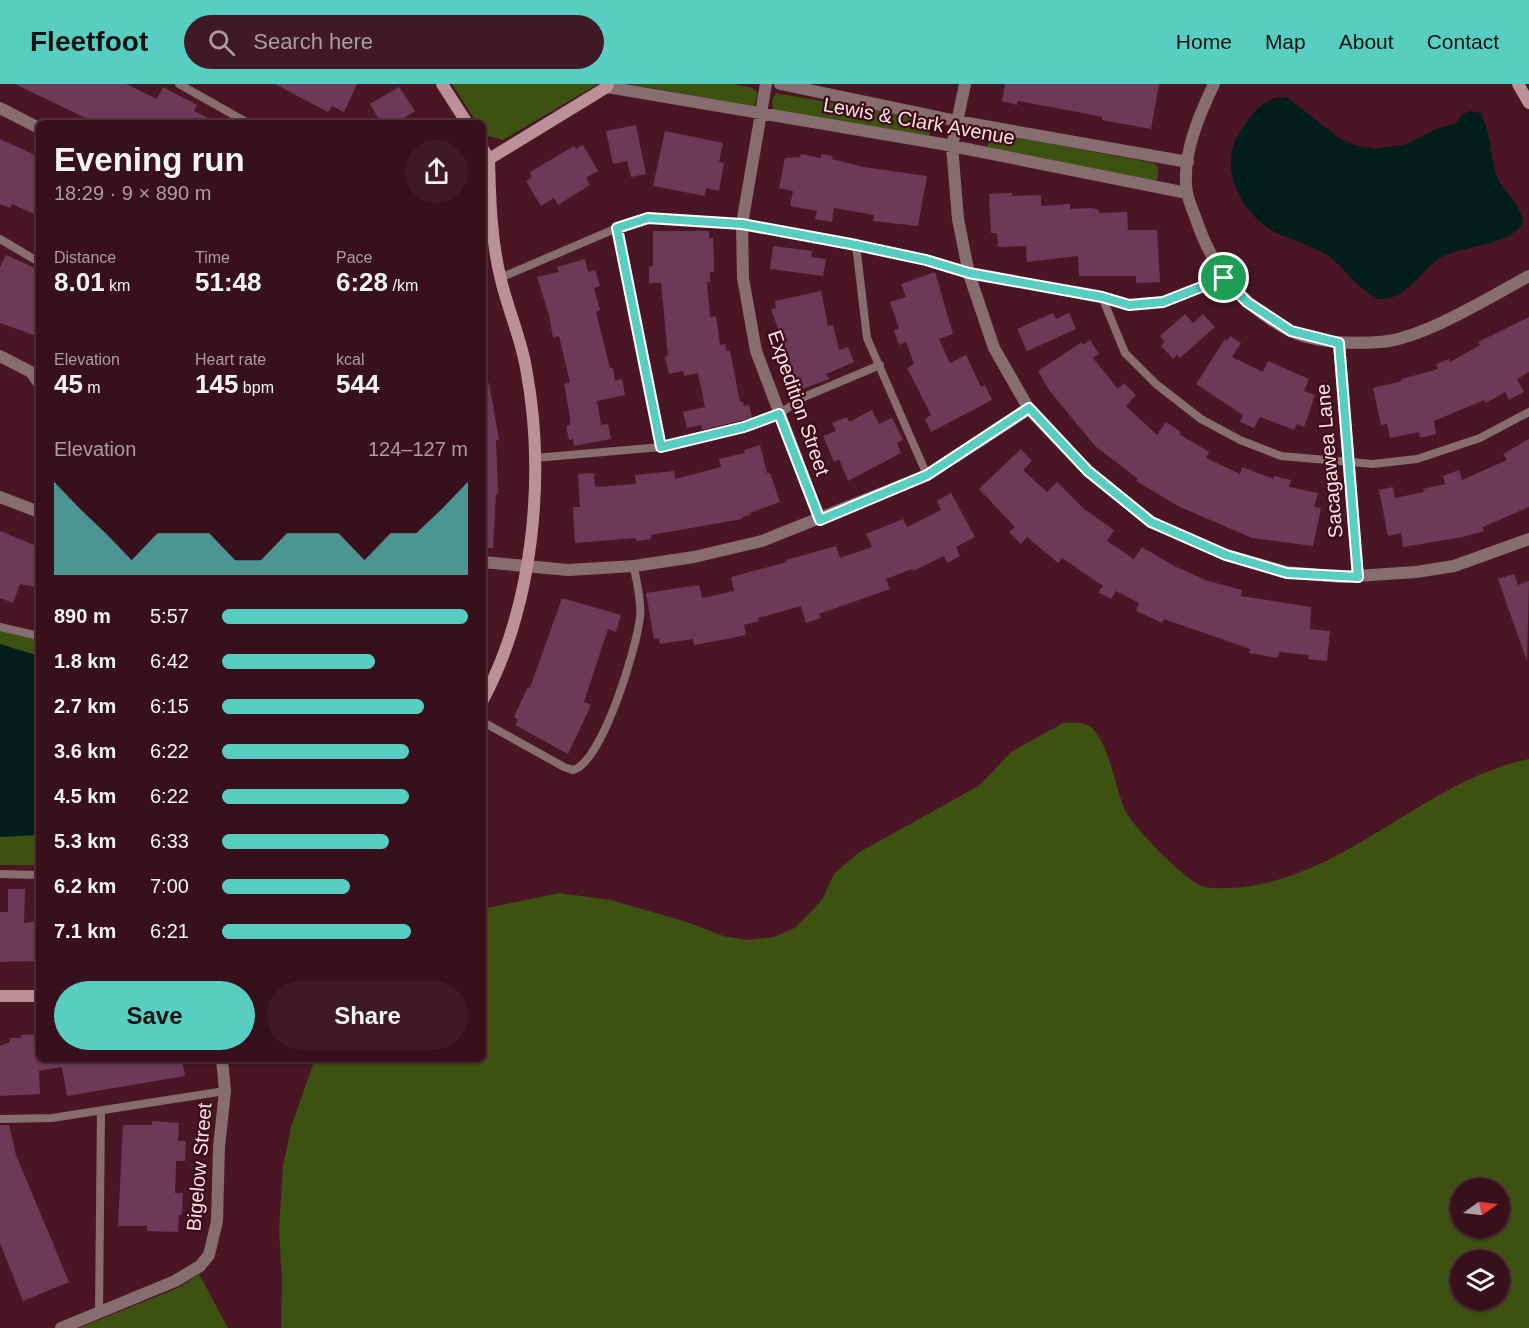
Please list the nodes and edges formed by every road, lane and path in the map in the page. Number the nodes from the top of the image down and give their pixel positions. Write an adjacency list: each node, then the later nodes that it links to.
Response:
1 (179, 84): 12 (lane)
2 (442, 84): 13 (street)
3 (766, 84): 11 (street, Expedition Street)
4 (780, 84): 14 (street, Lewis & Clark Avenue)
5 (965, 84): 14 (street)
6 (1214, 84): 18 (street)
7 (1518, 84): 9 (street)
8 (608, 86): 11 (street, Lewis & Clark Avenue); 17 (street)
9 (1529, 103)
10 (0, 108): 15 (street)
11 (759, 112): 16 (street, Lewis & Clark Avenue); 20 (street, Expedition Street)
12 (243, 120)
13 (465, 120)
14 (957, 121): 16 (street); 18 (street, Lewis & Clark Avenue)
15 (36, 126)
16 (952, 146): 19 (street, Lewis & Clark Avenue); 25 (street)
17 (486, 154): 28 (street)
18 (1188, 162): 19 (street)
19 (1187, 193): 27 (street)
20 (742, 224): 21 (lane); 23 (lane); 36 (street, Expedition Street)
21 (617, 228): 28 (lane); 37 (lane)
22 (0, 239): 24 (lane)
23 (856, 245): 25 (lane); 32 (lane)
24 (36, 260)
25 (969, 273): 29 (lane); 34 (street)
26 (1529, 276): 30 (street)
27 (1224, 278): 29 (lane); 30 (street)
28 (500, 279): 38 (street)
29 (1102, 297): 39 (lane)
30 (1339, 343): 39 (street, Sacagawea Lane)
31 (0, 356): 33 (street)
32 (880, 365): 36 (lane); 40 (lane)
33 (36, 379)
34 (1029, 408): 40 (street); 48 (street)
35 (1529, 412): 39 (lane)
36 (779, 414): 37 (lane); 43 (street, Expedition Street)
37 (661, 447): 38 (lane)
38 (535, 458): 47 (street)
39 (1348, 463): 48 (street, Sacagawea Lane)
40 (927, 475): 43 (street)
41 (0, 496): 42 (street)
42 (36, 511)
43 (820, 520): 46 (street)
44 (1529, 539): 48 (street)
45 (486, 562): 47 (street)
46 (634, 566): 47 (street); 52 (lane)
47 (527, 568): 51 (street)
48 (1358, 577)
49 (0, 627): 50 (lane)
50 (36, 635)
51 (486, 694)
52 (486, 724)
53 (0, 874): 54 (lane)
54 (36, 875)
55 (0, 996): 56 (street)
56 (36, 996)
57 (222, 1062): 58 (street, Bigelow Street)
58 (225, 1091): 59 (lane); 61 (street, Bigelow Street)
59 (101, 1111): 60 (lane); 61 (lane)
60 (0, 1119)
61 (99, 1311): 62 (street, Bigelow Street)
62 (61, 1328)

